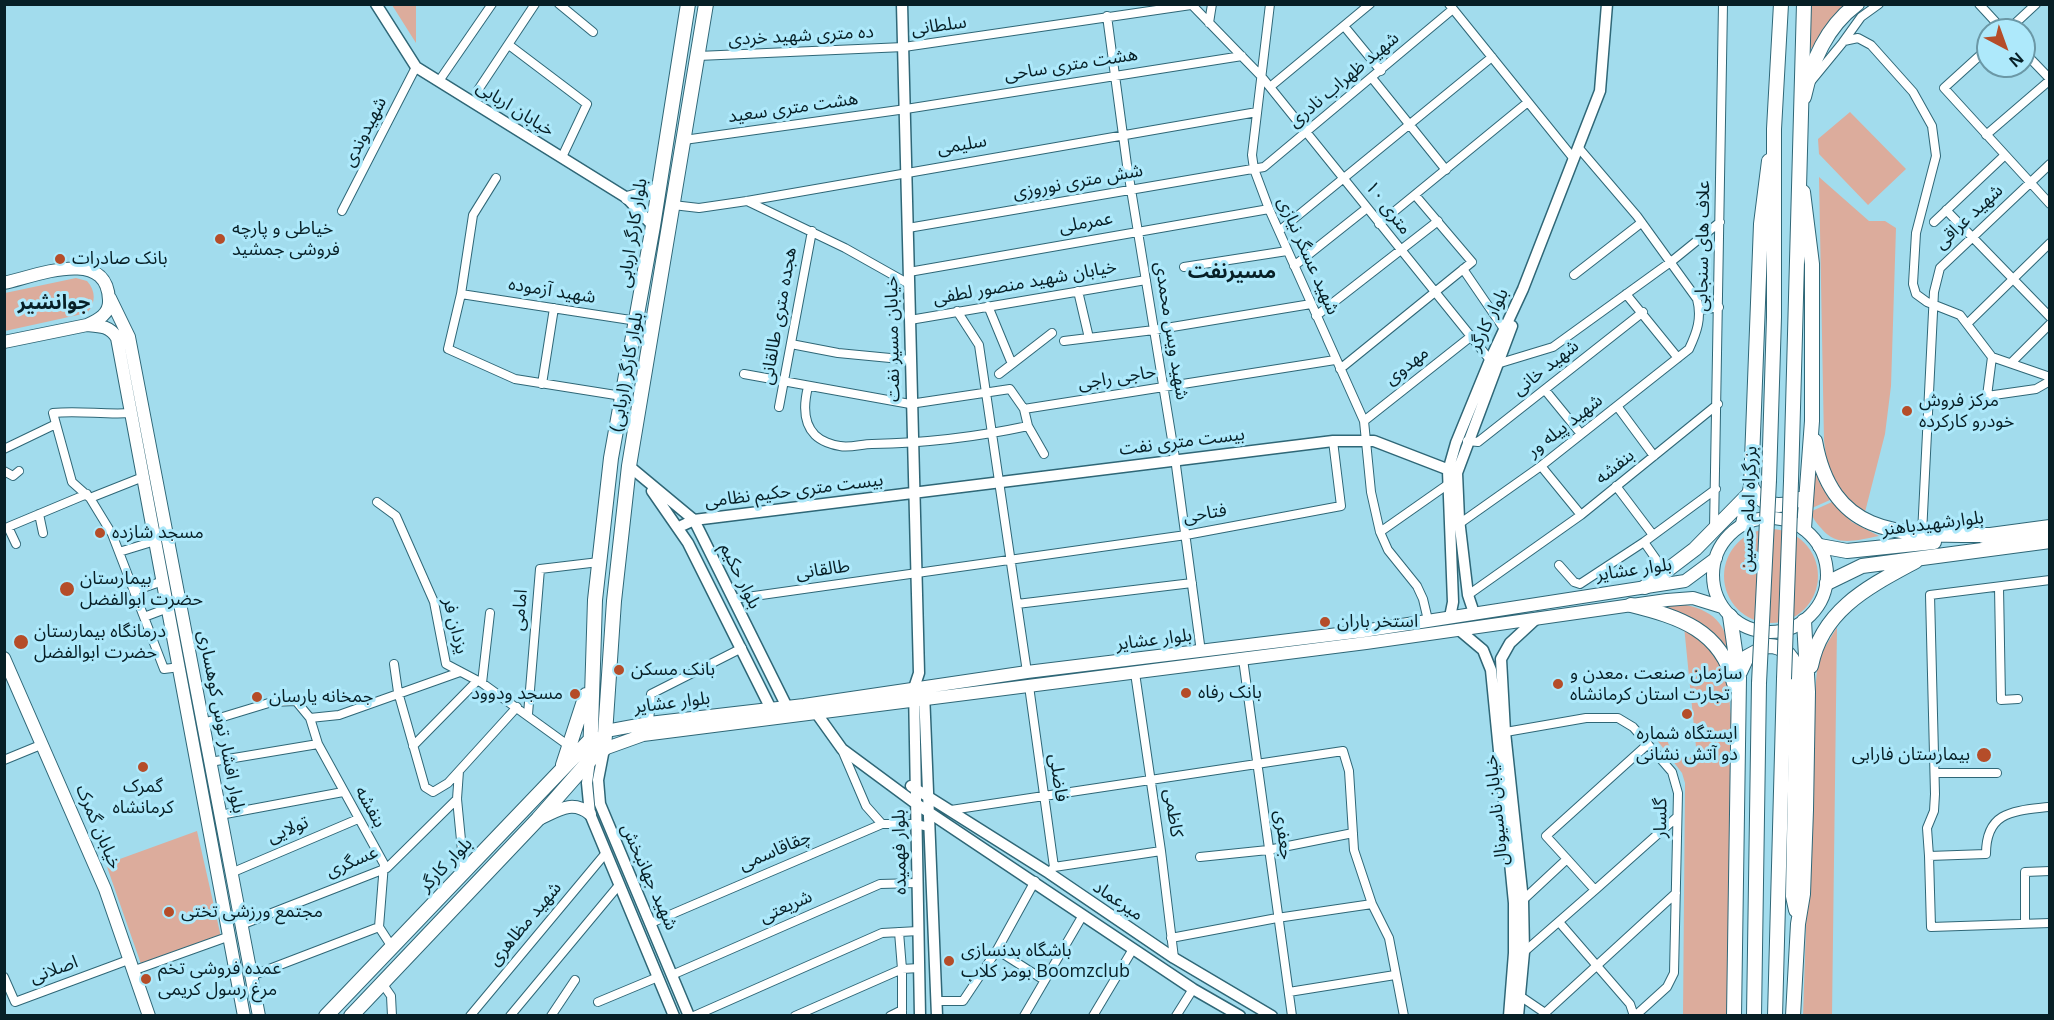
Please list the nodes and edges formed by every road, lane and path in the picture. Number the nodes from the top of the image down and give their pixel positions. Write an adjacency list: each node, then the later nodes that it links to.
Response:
1 (376, 4): 35 (street, خیابان اربابی)
2 (492, 4): 41 (street)
3 (535, 4): 28 (street)
4 (558, 4): 26 (street)
5 (688, 4): 67 (main road, بلوار کارگر اربابی)
6 (706, 4): 30 (main road, بلوار کارگر (اربابی))
7 (902, 4): 29 (street, خیابان مسیر نفت)
8 (1212, 4): 24 (street)
9 (1270, 4): 38 (street, شهید عسگر نیازی)
10 (1370, 4): 25 (street)
11 (1607, 4): 55 (street)
12 (1722, 4): 80 (street, علاف های سنجابی)
13 (1781, 4): 50 (main road, بزرگراه امام حسین)
14 (1804, 4): 48 (main road)
15 (1857, 4): 44 (main road)
16 (1879, 4): 27 (street)
17 (1979, 4): 22 (street)
18 (2036, 4): 23 (street)
19 (1191, 5): 21 (street, سلطانی); 24 (street, ۱۰ متری)
20 (1451, 7): 32 (street); 36 (street, شهید ظهراب نادری)
21 (1107, 16): 29 (street, سلطانی); 37 (street, شهید ویس محمدی)
22 (1992, 18)
23 (2021, 18)
24 (1209, 22): 31 (street, ۱۰ متری)
25 (1344, 26): 36 (street); 42 (street)
26 (592, 32)
27 (1843, 43): 44 (street); 109 (street)
28 (509, 45): 43 (street); 57 (street)
29 (904, 47): 30 (street, ده متری شهید خردی); 46 (street, خیابان مسیر نفت)
30 (699, 56): 54 (main road, بلوار کارگر (اربابی))
31 (1242, 56): 37 (street, هشت متری ساحی); 38 (street, ۱۰ متری)
32 (1492, 57): 45 (street); 49 (street)
33 (1976, 59): 53 (street)
34 (2036, 65): 40 (street)
35 (416, 67): 41 (street, خیابان اربابی); 77 (street, شهیدوندی)
36 (1381, 71): 39 (street, شهید ظهراب نادری)
37 (1114, 75): 46 (street, هشت متری ساحی); 52 (street, شهید ویس محمدی)
38 (1261, 76): 42 (street, ۱۰ متری); 47 (street, شهید عسگر نیازی)
39 (1372, 78): 49 (street); 51 (street, شهید ظهراب نادری)
40 (2049, 80): 53 (street)
41 (439, 81): 57 (street, خیابان اربابی)
42 (1270, 87): 51 (street, ۱۰ متری)
43 (478, 90)
44 (1805, 90): 48 (main road)
45 (1528, 102): 59 (street); 62 (street)
46 (906, 109): 54 (street, هشت متری سعید); 63 (street, خیابان مسیر نفت)
47 (1257, 112): 52 (street, سلیمی); 61 (street, شهید عسگر نیازی)
48 (1799, 117): 58 (main road)
49 (1408, 123): 62 (street); 65 (street)
50 (1774, 129): 179 (main road); 389 (main road, بزرگراه امام حسین, bridge)
51 (1307, 133): 61 (street, شهید ظهراب نادری); 65 (street, ۱۰ متری)
52 (1123, 135): 63 (street, سلیمی); 68 (street, شهید ویس محمدی)
53 (1986, 135): 56 (street)
54 (684, 140): 73 (main road, بلوار کارگر (اربابی))
55 (1578, 147): 59 (street); 79 (street)
56 (2005, 155): 66 (street); 76 (street)
57 (562, 157): 70 (street, خیابان اربابی)
58 (1799, 157): 155 (main road); 390 (main road, bridge)
59 (1574, 159): 101 (street)
60 (2049, 164): 66 (street, شهید عراقی)
61 (1254, 169): 68 (street, شش متری نوروزی); 75 (street, شهید عسگر نیازی)
62 (1446, 170): 69 (street)
63 (907, 171): 71 (street, سلیمی); 84 (street, خیابان مسیر نفت)
64 (496, 178): 103 (street)
65 (1344, 179): 74 (street, ۱۰ متری); 87 (street)
66 (2030, 183): 72 (street); 88 (street, شهید عراقی)
67 (659, 189): 70 (main road); 83 (main road, بلوار کارگر اربابی)
68 (1131, 190): 84 (street, شش متری نوروزی); 86 (street, شهید ویس محمدی)
69 (1415, 195): 78 (street); 82 (street)
70 (627, 198): 83 (street, خیابان اربابی)
71 (747, 201): 73 (street, سلیمی); 85 (street)
72 (2049, 204)
73 (673, 205): 168 (main road, بلوار کارگر (اربابی))
74 (1367, 208): 82 (street, ۱۰ متری); 93 (street)
75 (1269, 209): 86 (street, عمرملی); 87 (street, شهید عسگر نیازی)
76 (1946, 210): 81 (street); 88 (street)
77 (342, 211)
78 (1438, 220): 91 (street); 95 (street)
79 (1641, 222): 92 (street); 96 (street)
80 (1720, 222): 92 (street); 110 (street, علاف های سنجابی)
81 (1934, 222)
82 (1379, 224): 91 (street, ۱۰ متری)
83 (653, 226): 118 (main road, بلوار کارگر اربابی)
84 (908, 228): 97 (street, خیابان مسیر نفت)
85 (812, 231): 97 (street); 129 (street, هجده متری طالقانی)
86 (1138, 231): 97 (street, عمرملی); 99 (street, شهید ویس محمدی)
87 (1279, 231): 90 (street, شهید عسگر نیازی)
88 (1972, 237): 98 (street); 109 (street, شهید عراقی)
89 (2049, 243): 98 (street)
90 (1287, 251): 93 (street, شهید عسگر نیازی); 94 (street)
91 (1400, 251): 104 (street, ۱۰ متری); 115 (street)
92 (1671, 261): 105 (street); 112 (street)
93 (1294, 266): 107 (street, شهید عسگر نیازی)
94 (1184, 267)
95 (1464, 269): 104 (street); 122 (street)
96 (1574, 275)
97 (909, 278): 117 (street, خیابان مسیر نفت)
98 (2012, 278): 116 (street); 119 (street)
99 (1146, 280): 102 (street, خیابان شهید منصور لطفی); 123 (street, شهید ویس محمدی)
100 (4, 283): 106 (main road, بلوار افشار توس کوهساری)
101 (1522, 289): 122 (street, بلوار کارگر); 134 (street, بلوار کارگر)
102 (1078, 291): 108 (street, خیابان شهید منصور لطفی); 125 (street)
103 (461, 294): 111 (street, شهید آزموده); 142 (street)
104 (1434, 294): 126 (street, ۱۰ متری); 137 (street)
105 (1626, 294): 114 (street); 134 (street)
106 (110, 298): 121 (main road); 262 (main road, بلوار افشار توس کوهساری)
107 (1311, 304): 115 (street, شهید عسگر نیازی); 123 (street)
108 (988, 306): 113 (street, خیابان شهید منصور لطفی); 136 (street)
109 (1935, 306): 119 (street); 195 (street, شهید عراقی)
110 (1719, 307): 112 (street); 149 (street, علاف های سنجابی)
111 (554, 308): 118 (street, شهید آزموده); 142 (street)
112 (1700, 310): 131 (street, شهید پیله ور)
113 (957, 311): 117 (street, خیابان شهید منصور لطفی); 146 (street)
114 (1643, 312): 131 (street); 145 (street, شهید خانی)
115 (1316, 316): 133 (street, شهید عسگر نیازی)
116 (2049, 317)
117 (910, 320): 132 (street, خیابان مسیر نفت)
118 (637, 321): 147 (main road, بلوار کارگر اربابی)
119 (1966, 324): 130 (street)
120 (2049, 324): 135 (street)
121 (87, 325): 128 (main road); 153 (main road, بلوار افشار توس کوهساری)
122 (1504, 329): 134 (street, بلوار کارگر)
123 (1154, 330): 125 (street); 144 (street, شهید ویس محمدی)
124 (1052, 333): 136 (street)
125 (1089, 338): 127 (street)
126 (1469, 338): 134 (street, ۱۰ متری); 154 (street, مهدوی)
127 (1064, 341)
128 (4, 342)
129 (791, 344): 132 (street); 141 (street, هجده متری طالقانی)
130 (1992, 357): 135 (street); 140 (street)
131 (1678, 358): 151 (street, شهید پیله ور)
132 (911, 360): 148 (street, خیابان مسیر نفت)
133 (1335, 360): 137 (street, شهید عسگر نیازی); 144 (street, حاجی راجی)
134 (1493, 362): 162 (street, بلوار کارگر); 172 (street, بلوار کارگر)
135 (2011, 363): 140 (street)
136 (1012, 364): 139 (street)
137 (1340, 369): 154 (street, شهید عسگر نیازی)
138 (744, 374): 141 (street)
139 (999, 374)
140 (2049, 379)
141 (784, 383): 143 (street); 150 (street, هجده متری طالقانی)
142 (542, 384): 147 (street)
143 (808, 387): 148 (street); 163 (street)
144 (1164, 388): 152 (street, حاجی راجی); 167 (street, شهید ویس محمدی)
145 (1545, 390): 159 (street); 162 (street, شهید خانی)
146 (987, 392): 148 (street); 152 (street); 158 (street)
147 (622, 396): 208 (main road, بلوار کارگر اربابی)
148 (910, 404): 163 (street, خیابان مسیر نفت)
149 (1718, 404): 166 (street, بنفشه); 178 (street, علاف های سنجابی)
150 (779, 406)
151 (1617, 406): 159 (street, شهید پیله ور); 166 (street)
152 (1024, 409): 157 (street)
153 (131, 413): 156 (street); 174 (main road, بلوار افشار توس کوهساری)
154 (1364, 421): 161 (street, شهید عسگر نیازی)
155 (1812, 421): 180 (main road); 195 (main road)
156 (56, 424): 164 (street); 182 (street)
157 (1028, 426): 158 (street); 165 (street)
158 (992, 434): 163 (street); 175 (street)
159 (1581, 434): 169 (street, شهید پیله ور)
160 (1333, 441): 161 (street, بیست متری نفت); 167 (street, بیست متری نفت); 196 (street, فتاحی)
161 (1366, 441): 172 (street, بیست متری نفت); 192 (street, شهید عسگر نیازی)
162 (1467, 441): 172 (street, بلوار کارگر)
163 (914, 444): 181 (street, خیابان مسیر نفت)
164 (4, 449)
165 (1044, 454)
166 (1654, 456): 177 (street, بنفشه)
167 (1175, 458): 175 (street, بیست متری نفت); 196 (street, شهید ویس محمدی)
168 (629, 466): 173 (street, بلوار حکیم); 224 (main road, بلوار کارگر (اربابی))
169 (1541, 466): 185 (street); 187 (street, شهید پیله ور)
170 (4, 471): 171 (street)
171 (19, 471)
172 (1453, 472): 176 (street, بلوار کارگر); 187 (street, بلوار کارگر)
173 (641, 476): 186 (street, بلوار حکیم); 190 (street, بلوار حکیم)
174 (143, 477): 182 (street); 199 (main road, بلوار افشار توس کوهساری)
175 (999, 484): 181 (street, بیست متری نفت); 207 (street)
176 (1447, 485): 192 (street); 232 (street, بلوار کارگر)
177 (1616, 486): 185 (street, بنفشه); 198 (street)
178 (1716, 489): 193 (street, علاف های سنجابی); 198 (street)
179 (1751, 489): 180 (main road); 188 (main road); 193 (main road)
180 (1806, 493): 191 (main road)
181 (915, 494): 186 (street, بیست متری حکیم نظامی); 211 (street, خیابان مسیر نفت)
182 (88, 496): 184 (street); 204 (street)
183 (377, 502): 243 (street, یزدان فر)
184 (39, 514): 194 (street); 202 (street)
185 (1581, 515): 220 (street, بنفشه)
186 (694, 520): 190 (street, بیست متری حکیم نظامی); 222 (street, بلوار حکیم)
187 (1459, 524): 220 (street, بلوار کارگر)
188 (1743, 524): 191 (main road); 206 (main road)
189 (2049, 526): 197 (main road, بلوارشهیدباهنر)
190 (679, 527): 237 (street, بلوار حکیم)
191 (1804, 528): 203 (main road)
192 (1380, 532): 234 (street, شهید عسگر نیازی)
193 (1714, 532): 217 (main road)
194 (43, 533)
195 (1922, 534): 197 (main road)
196 (1186, 535): 207 (street, فتاحی); 215 (street, شهید ویس محمدی)
197 (1990, 535): 203 (main road, بلوارشهیدباهنر)
198 (1653, 536): 201 (street)
199 (155, 541): 204 (street); 213 (main road, بلوار افشار توس کوهساری)
200 (2049, 541): 205 (main road, بلوارشهیدباهنر)
201 (1644, 542): 209 (street); 210 (street)
202 (16, 544)
203 (1820, 546): 216 (main road)
204 (118, 552): 219 (street)
205 (1924, 557): 216 (main road, بلوارشهیدباهنر); 252 (main road)
206 (1716, 558): 214 (main road, بلوار عشایر); 228 (main road)
207 (1009, 561): 211 (street, فتاحی); 225 (street)
208 (599, 562): 223 (main road, بلوار کارگر اربابی); 259 (street, امامی)
209 (1658, 562)
210 (1559, 565)
211 (917, 574): 222 (street, طالقانی); 250 (street, خیابان مسیر نفت)
212 (2049, 580): 218 (street)
213 (163, 581): 219 (street); 227 (main road, بلوار افشار توس کوهساری)
214 (1685, 581): 217 (main road, بلوار عشایر); 221 (main road)
215 (1192, 583): 225 (street); 238 (street, شهید ویس محمدی)
216 (1827, 583): 235 (main road)
217 (1645, 587): 230 (main road, بلوار عشایر)
218 (1999, 587): 253 (street); 280 (street)
219 (134, 591): 231 (street)
220 (1468, 596): 230 (street, بلوار کارگر)
221 (1686, 598): 226 (main road, بلوار عشایر); 228 (main road, بلوار عشایر)
222 (734, 599): 256 (street, بلوار حکیم)
223 (595, 600): 224 (main road); 247 (main road, بلوار کارگر اربابی)
224 (614, 601): 264 (main road, بلوار کارگر (اربابی))
225 (1017, 604): 244 (street)
226 (1631, 605): 233 (main road, بلوار عشایر); 258 (main road)
227 (168, 608): 231 (street); 242 (main road, بلوار افشار توس کوهساری)
228 (1726, 611): 235 (main road); 246 (main road)
229 (490, 613): 248 (street)
230 (1474, 613): 232 (main road, بلوار عشایر)
231 (144, 617): 242 (street)
232 (1450, 617): 234 (main road, بلوار عشایر)
233 (1539, 617): 236 (main road, بلوار عشایر); 265 (street, خیابان ناسیونال)
234 (1428, 620): 238 (main road, بلوار عشایر)
235 (1804, 621): 252 (main road)
236 (1458, 629): 239 (main road, بلوار عشایر); 265 (street, خیابان ناسیونال)
237 (742, 648): 257 (street, بلوار حکیم); 263 (street)
238 (1201, 652): 244 (main road, بلوار عشایر)
239 (1243, 659): 245 (main road, بلوار عشایر); 277 (street, جعفری)
240 (394, 664): 251 (street)
241 (6, 665): 267 (main road, خیابان گمرک)
242 (180, 667): 336 (main road, بلوار افشار توس کوهساری)
243 (460, 672): 248 (street, یزدان فر); 251 (street)
244 (1027, 672): 250 (main road, بلوار عشایر)
245 (1135, 673): 249 (main road, بلوار عشایر); 282 (street, کاظمی)
246 (1740, 678): 258 (main road); 330 (main road)
247 (591, 681): 266 (main road, بلوار کارگر اربابی); 271 (main road)
248 (480, 682): 255 (street, یزدان فر); 270 (street)
249 (1029, 686): 254 (main road, بلوار عشایر); 287 (street, فاضلی)
250 (919, 687): 254 (street); 256 (main road, بلوار عشایر)
251 (398, 692): 261 (street); 270 (street)
252 (1808, 692): 330 (main road)
253 (2018, 699)
254 (919, 700): 260 (main road, بلوار عشایر); 284 (street, بلوار فهمیده); 286 (street, بلوار فهمیده)
255 (517, 706): 259 (street, یزدان فر); 278 (street)
256 (787, 707): 257 (main road, بلوار عشایر)
257 (771, 709): 263 (main road, بلوار عشایر)
258 (1740, 712): 388 (main road)
259 (528, 714): 271 (street, یزدان فر)
260 (817, 714): 272 (main road, بلوار عشایر); 273 (street)
261 (310, 718): 262 (street); 268 (street, بنفشه)
262 (203, 723): 276 (main road, بلوار افشار توس کوهساری)
263 (649, 723): 264 (main road, بلوار عشایر)
264 (606, 731): 266 (main road, بلوار عشایر); 272 (main road, بلوار کارگر (اربابی))
265 (1501, 733): 269 (street, گلسار); 322 (street, خیابان ناسیونال); 386 (street, خیابان ناسیونال)
266 (590, 739): 275 (main road, بلوار کارگر اربابی); 279 (main road, بلوار کارگر)
267 (43, 744): 274 (street); 344 (main road, خیابان گمرک)
268 (318, 744): 276 (street); 285 (street, بنفشه)
269 (1648, 744): 295 (street, گلسار); 309 (street)
270 (413, 746): 278 (street)
271 (569, 746): 279 (main road)
272 (604, 748): 275 (main road, بلوار کارگر); 328 (street, شهید جهانبخش)
273 (842, 750): 283 (street, میرعماد); 298 (street)
274 (4, 760)
275 (590, 760): 293 (street, شهید جهانبخش); 297 (main road, بلوار کارگر)
276 (210, 762): 294 (main road, بلوار افشار توس کوهساری)
277 (1257, 764): 282 (street); 301 (street); 303 (street, جعفری)
278 (459, 771): 288 (street)
279 (560, 772): 302 (main road, بلوار کارگر)
280 (1935, 773): 281 (street); 307 (street)
281 (1996, 773)
282 (1151, 780): 287 (street); 305 (street, کاظمی)
283 (890, 783): 284 (street); 289 (street, میرعماد)
284 (915, 787): 286 (street, میرعماد); 289 (street, بلوار فهمیده)
285 (343, 792): 294 (street); 296 (street, بنفشه)
286 (927, 794): 291 (street, میرعماد); 292 (street, بلوار فهمیده)
287 (1044, 796): 291 (street); 312 (street, فاضلی)
288 (457, 799): 311 (street, عسگری); 314 (street)
289 (915, 803): 292 (street, میرعماد); 299 (street, بلوار فهمیده)
290 (2048, 807): 307 (street)
291 (950, 809): 310 (street, میرعماد)
292 (929, 812): 300 (street, بلوار فهمیده); 315 (street, میرعماد)
293 (590, 814): 297 (main road); 306 (street, شهید جهانبخش)
294 (220, 815): 316 (main road, بلوار افشار توس کوهساری)
295 (1677, 817): 320 (street); 321 (street, گلسار)
296 (358, 819): 311 (street, بنفشه); 316 (street, تولایی)
297 (538, 819): 304 (main road, بلوار کارگر)
298 (882, 824): 299 (street, چقاقاسمی); 328 (street, چقاقاسمی)
299 (916, 824): 300 (street, چقاقاسمی); 318 (street, بلوار فهمیده)
300 (929, 827): 359 (street, بلوار فهمیده)
301 (1353, 833): 303 (street); 323 (street)
302 (496, 839): 304 (main road); 314 (main road, بلوار کارگر)
303 (1268, 850): 308 (street); 325 (street, جعفری)
304 (508, 851): 355 (main road, بلوار کارگر)
305 (1161, 851): 312 (street); 337 (street, کاظمی)
306 (605, 854): 319 (street, شهید جهانبخش); 369 (street, شهید مظاهری)
307 (1929, 856): 329 (street)
308 (1200, 857)
309 (1567, 859): 320 (street); 322 (street)
310 (1029, 860): 312 (street, میرعماد); 315 (street)
311 (384, 869): 331 (street, عسگری); 332 (street)
312 (1052, 870): 343 (street, میرعماد)
313 (2049, 871): 329 (street)
314 (464, 872): 339 (main road, بلوار کارگر)
315 (1022, 872): 317 (street, میرعماد)
316 (231, 873): 331 (main road, بلوار افشار توس کوهساری)
317 (1035, 881): 324 (street, میرعماد); 341 (street)
318 (916, 883): 333 (street, بلوار فهمیده); 348 (street, شریعتی)
319 (619, 885): 338 (street, شهید جهانبخش); 370 (street)
320 (1595, 890): 326 (street)
321 (1676, 893): 345 (street); 362 (street, گلسار)
322 (1523, 900): 342 (street, خیابان ناسیونال)
323 (1372, 904): 325 (street); 349 (street)
324 (1083, 915): 340 (street, میرعماد); 354 (street)
325 (1277, 918): 337 (street); 357 (street, جعفری)
326 (1559, 922): 342 (street); 345 (street)
327 (2049, 922): 329 (street)
328 (651, 923): 335 (street, شهید جهانبخش)
329 (2025, 923)
330 (1798, 924): 391 (main road)
331 (241, 925): 350 (main road, بلوار افشار توس کوهساری)
332 (379, 927): 339 (street); 350 (street)
333 (918, 931): 334 (street); 346 (street, بلوار فهمیده)
334 (899, 932): 347 (street); 374 (street)
335 (656, 934): 338 (street); 348 (street, شهید جهانبخش)
336 (230, 936): 344 (street); 364 (main road, بلوار افشار توس کوهساری)
337 (1171, 938): 343 (street, کاظمی)
338 (642, 940): 352 (street, شهید جهانبخش)
339 (392, 947): 366 (main road, بلوار کارگر)
340 (1133, 949): 356 (street, میرعماد); 380 (street)
341 (997, 950): 354 (street); 359 (street)
342 (1524, 952): 358 (street, خیابان ناسیونال)
343 (1174, 958): 383 (street, میرعماد)
344 (133, 964): 351 (street, اصلانی); 363 (main road, خیابان گمرک)
345 (1596, 966): 358 (street); 362 (street)
346 (919, 968): 347 (street); 377 (street, بلوار فهمیده)
347 (902, 969): 361 (street); 375 (street)
348 (672, 975): 373 (street, شهید جهانبخش)
349 (1395, 975): 357 (street); 385 (street)
350 (251, 976): 365 (main road, بلوار افشار توس کوهساری)
351 (4, 977)
352 (658, 977): 360 (street); 372 (street, شهید جهانبخش)
353 (575, 980): 371 (street)
354 (1044, 980): 379 (street)
355 (382, 983): 367 (main road, بلوار کارگر); 368 (street)
356 (1193, 989): 381 (street); 382 (street, میرعماد)
357 (1289, 992): 384 (street, جعفری)
358 (1520, 996): 387 (street, خیابان ناسیونال)
359 (936, 1001): 378 (street, بلوار فهمیده)
360 (598, 1002)
361 (902, 1013): 376 (street)
362 (1635, 1015)
363 (149, 1016)
364 (244, 1016)
365 (259, 1016)
366 (326, 1016)
367 (351, 1016)
368 (392, 1016)
369 (470, 1016)
370 (510, 1016)
371 (551, 1016)
372 (674, 1016)
373 (689, 1016)
374 (694, 1016)
375 (795, 1016)
376 (890, 1016)
377 (920, 1016)
378 (937, 1016)
379 (1024, 1016)
380 (1094, 1016)
381 (1176, 1016)
382 (1240, 1016)
383 (1272, 1016)
384 (1292, 1016)
385 (1404, 1016)
386 (1509, 1016)
387 (1518, 1016)
388 (1734, 1016)
389 (1754, 1016)
390 (1775, 1016)
391 (1793, 1016)

